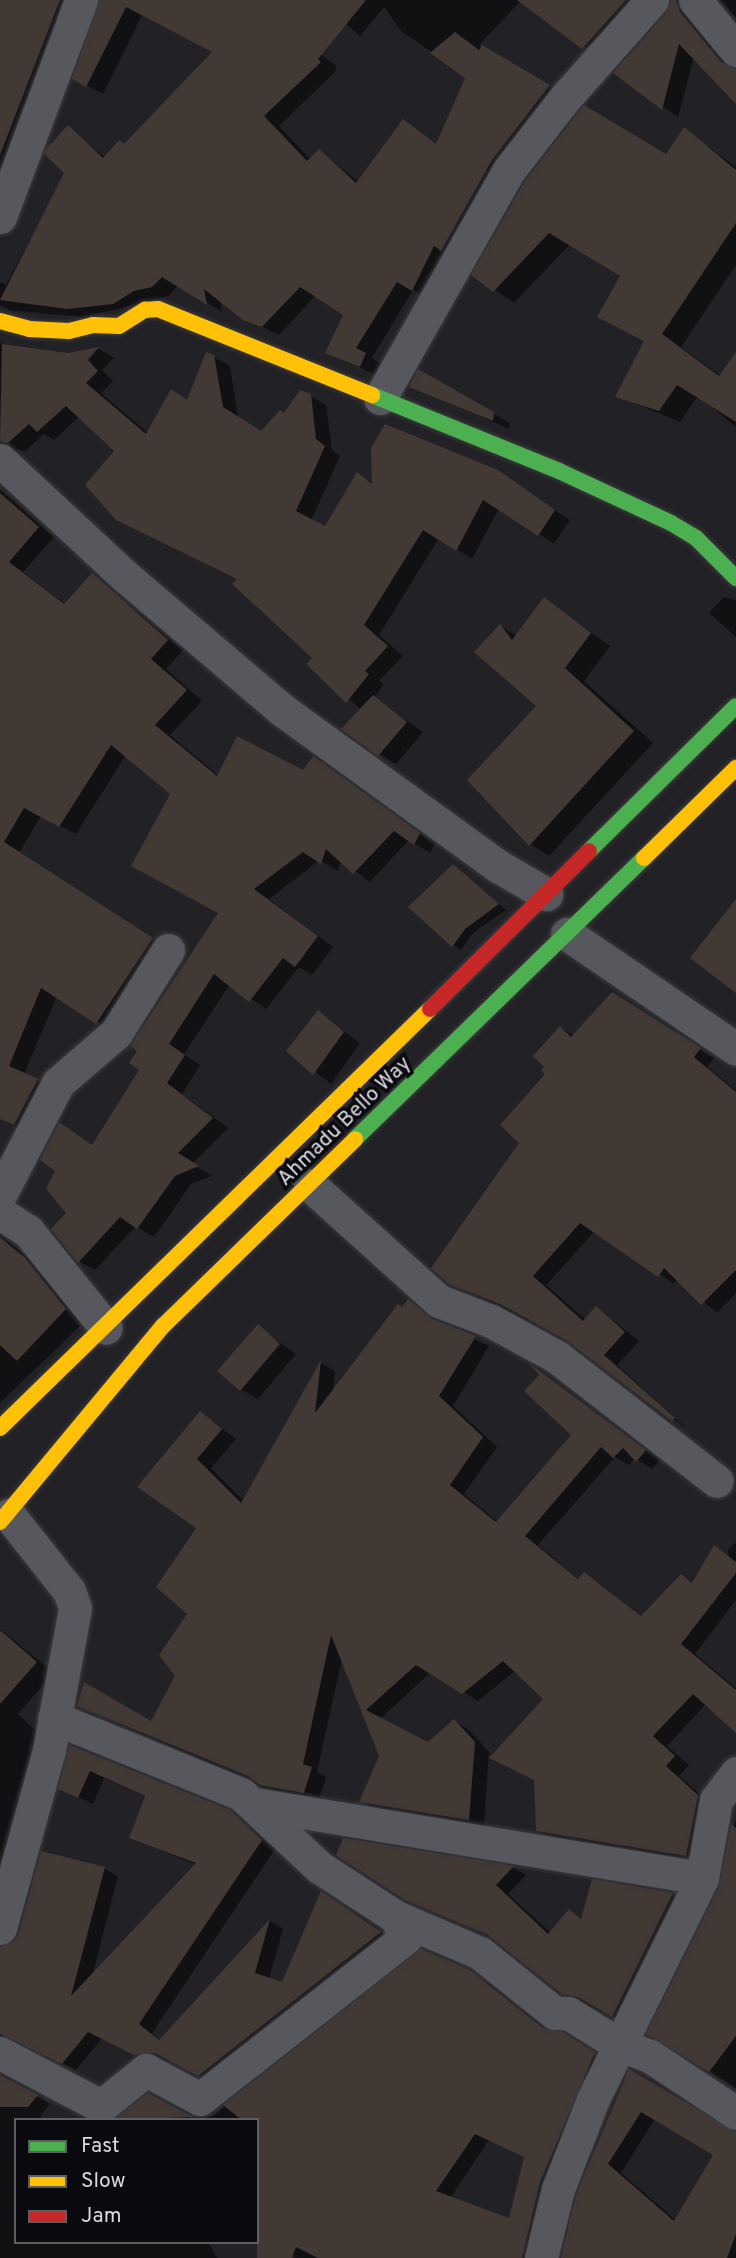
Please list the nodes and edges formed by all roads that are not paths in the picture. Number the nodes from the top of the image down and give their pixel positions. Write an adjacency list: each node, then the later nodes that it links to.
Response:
1 (81, 0): 5 (street)
2 (652, 0): 7 (street)
3 (695, 0): 4 (street)
4 (736, 50)
5 (0, 217)
6 (0, 321): 7 (main road)
7 (380, 398): 9 (main road)
8 (0, 460): 12 (street)
9 (736, 578)
10 (736, 706): 12 (main road, Ahmadu Bello Way)
11 (736, 768): 13 (main road, Ahmadu Bello Way)
12 (546, 894): 19 (main road, Ahmadu Bello Way)
13 (567, 934): 15 (street); 16 (main road, Ahmadu Bello Way)
14 (168, 950): 17 (street)
15 (736, 1049)
16 (310, 1185): 21 (street); 22 (main road, Ahmadu Bello Way)
17 (0, 1195)
18 (0, 1213): 19 (street)
19 (106, 1328): 20 (main road, Ahmadu Bello Way)
20 (0, 1428)
21 (717, 1481)
22 (5, 1518): 23 (street)
23 (54, 1718): 25 (street); 29 (street)
24 (736, 1773): 26 (street)
25 (254, 1804): 27 (street); 28 (street)
26 (726, 1806): 27 (street)
27 (702, 1878): 30 (street)
28 (396, 1916): 30 (street); 31 (street)
29 (0, 1928)
30 (618, 2045): 32 (street); 33 (street)
31 (0, 2053)
32 (736, 2113)
33 (541, 2258)

